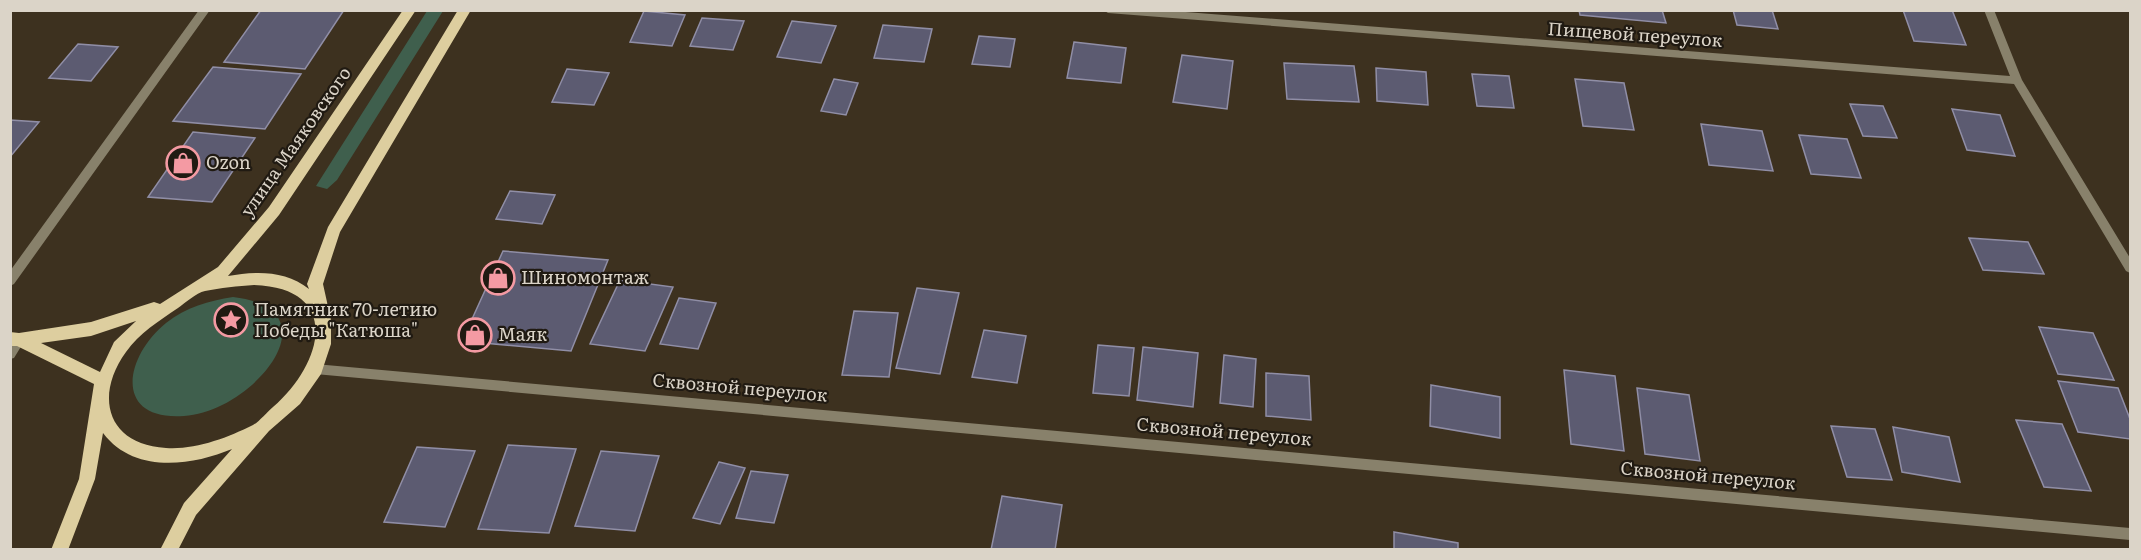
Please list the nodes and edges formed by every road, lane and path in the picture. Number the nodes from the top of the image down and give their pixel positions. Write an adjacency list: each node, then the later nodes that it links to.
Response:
1 (205, 10): 8 (street)
2 (410, 10): 9 (main road, улица Маяковского)
3 (465, 10): 10 (main road, улица Маяковского)
4 (1108, 10): 6 (street, Пищевой переулок)
5 (1989, 10): 6 (street)
6 (2017, 81): 7 (street)
7 (2130, 268)
8 (10, 281)
9 (170, 303): 10 (main road, улица Маяковского); 11 (main road); 14 (main road, улица Маяковского)
10 (323, 320): 13 (main road, улица Маяковского)
11 (15, 339): 12 (street); 14 (main road)
12 (10, 354)
13 (315, 369): 15 (main road, улица Маяковского); 16 (street, Сквозной переулок)
14 (103, 381): 15 (main road, улица Маяковского); 17 (main road, улица Маяковского)
15 (263, 426): 18 (main road, улица Маяковского)
16 (2130, 534)
17 (59, 549)
18 (168, 549)

